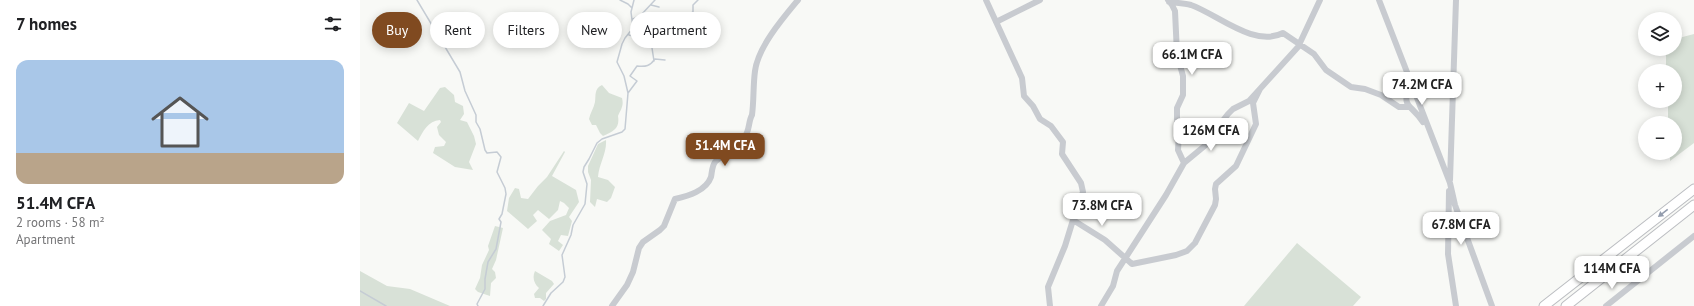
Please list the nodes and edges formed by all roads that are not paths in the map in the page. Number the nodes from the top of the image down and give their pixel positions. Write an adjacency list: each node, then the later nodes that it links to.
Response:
1 (798, 0): 21 (street)
2 (986, 0): 8 (street)
3 (1040, 0): 8 (street)
4 (1320, 0): 9 (street)
5 (1379, 0): 10 (street)
6 (1456, 0): 15 (street)
7 (1168, 1): 9 (street); 14 (street)
8 (996, 22): 18 (street)
9 (1300, 44): 11 (street); 12 (street)
10 (1410, 82): 12 (street); 13 (street)
11 (1260, 89): 14 (street); 20 (street)
12 (1409, 107): 13 (street)
13 (1430, 131): 15 (street)
14 (1184, 163): 20 (street)
15 (1450, 183): 24 (street); 25 (street)
16 (1694, 189): 26 (highway, one-way to 26)
17 (1694, 205): 27 (highway)
18 (1073, 220): 20 (street); 22 (street)
19 (1694, 236): 28 (street)
20 (1126, 258): 23 (street)
21 (612, 306)
22 (1050, 306)
23 (1101, 306)
24 (1456, 306)
25 (1492, 306)
26 (1544, 306)
27 (1566, 306)
28 (1606, 306)

